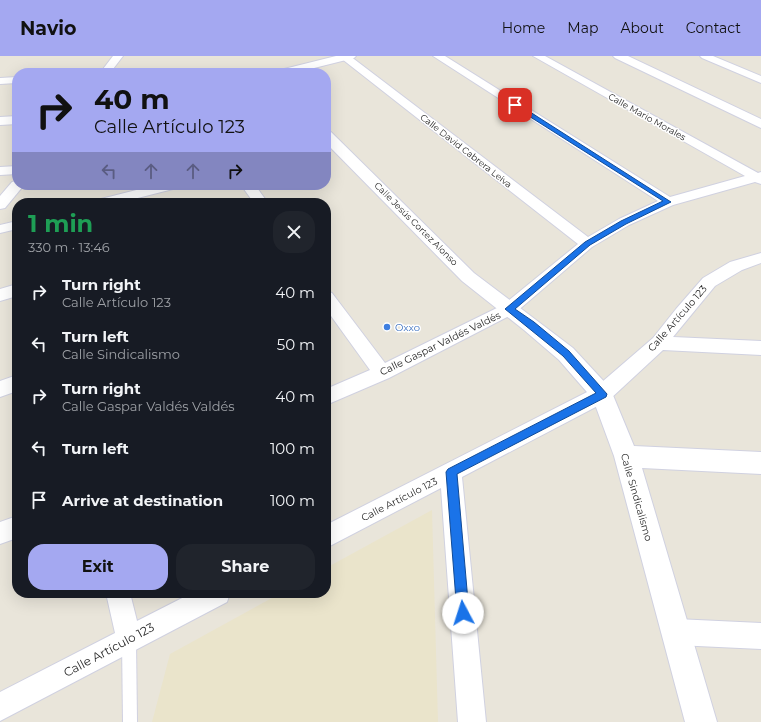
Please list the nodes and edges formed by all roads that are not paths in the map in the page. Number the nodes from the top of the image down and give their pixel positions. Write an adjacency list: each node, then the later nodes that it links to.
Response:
1 (118, 56): 7 (street)
2 (438, 56): 22 (street)
3 (538, 56): 18 (street, Calle Mario Morales)
4 (620, 56): 14 (street)
5 (704, 56): 10 (street)
6 (347, 57): 8 (street); 26 (street, Calle David Cabrera Leiva)
7 (109, 68)
8 (301, 68)
9 (12, 80): 11 (street)
10 (761, 80)
11 (0, 81)
12 (12, 120): 13 (street)
13 (0, 121)
14 (761, 124)
15 (331, 140): 31 (street, Calle Jesús Cortez Alonso)
16 (12, 170): 17 (street)
17 (0, 171)
18 (759, 178): 22 (street, Calle Gaspar Valdés Valdés)
19 (13, 190): 23 (street)
20 (153, 190): 21 (street)
21 (121, 198)
22 (668, 202): 26 (street, Calle Gaspar Valdés Valdés)
23 (0, 205)
24 (12, 226): 25 (street)
25 (0, 229)
26 (587, 244): 31 (street, Calle Gaspar Valdés Valdés)
27 (761, 258): 32 (street, Calle Artículo 123)
28 (12, 291): 29 (street)
29 (0, 295)
30 (331, 304): 34 (street)
31 (510, 309): 34 (street, Calle Gaspar Valdés Valdés); 37 (street, Calle Sindicalismo)
32 (659, 343): 33 (street); 37 (street, Calle Artículo 123)
33 (761, 348)
34 (382, 373): 38 (street, Calle Gaspar Valdés Valdés)
35 (12, 385): 36 (street)
36 (0, 389)
37 (602, 394): 39 (street, Calle Sindicalismo); 41 (street, Calle Artículo 123)
38 (331, 395)
39 (626, 456): 40 (street); 47 (street, Calle Sindicalismo)
40 (761, 463)
41 (451, 472): 44 (street, Calle Artículo 123); 52 (street)
42 (12, 528): 43 (street)
43 (0, 533)
44 (331, 534)
45 (119, 598): 49 (street)
46 (208, 598): 49 (street, Calle Artículo 123)
47 (676, 632): 48 (street); 53 (street, Calle Sindicalismo)
48 (761, 636)
49 (129, 639): 50 (street, Calle Artículo 123); 51 (lane)
50 (0, 707)
51 (130, 722)
52 (472, 722)
53 (701, 722)

